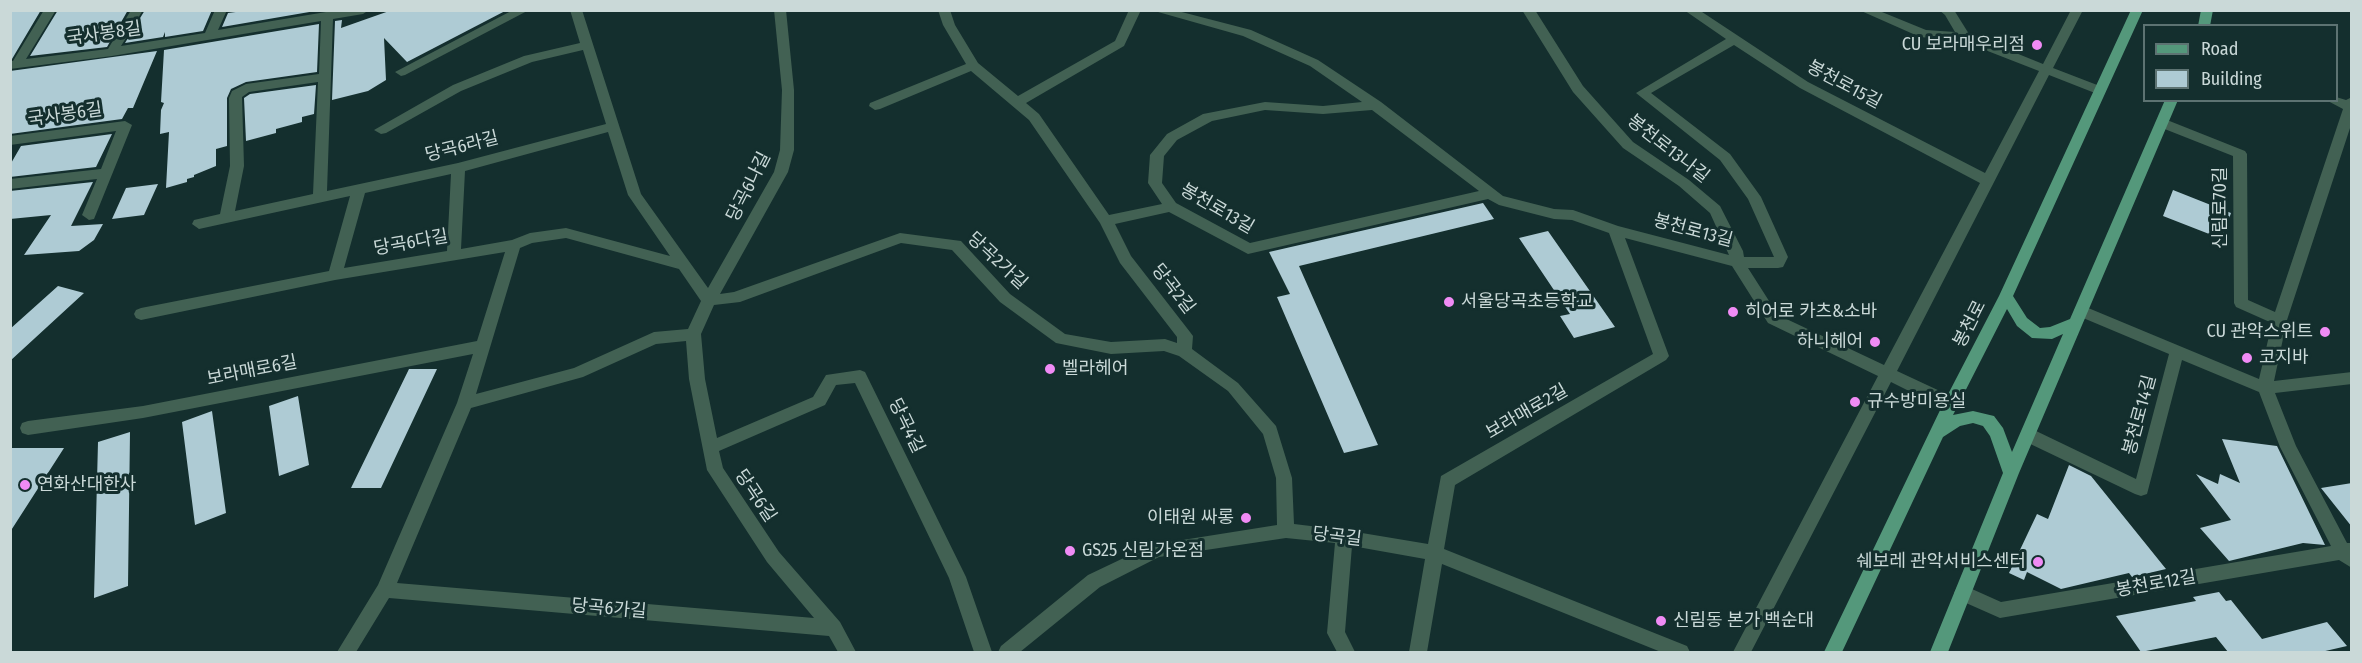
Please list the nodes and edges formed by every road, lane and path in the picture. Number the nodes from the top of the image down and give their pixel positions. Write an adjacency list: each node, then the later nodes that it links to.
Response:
1 (50, 10): 26 (street)
2 (137, 10): 25 (street)
3 (221, 10): 21 (street)
4 (363, 10): 19 (street, 국사봉8길)
5 (523, 10): 29 (street)
6 (576, 10): 24 (street)
7 (780, 10): 60 (street, 당곡6나길)
8 (944, 10): 27 (street, 당곡2길)
9 (1135, 10): 33 (street)
10 (1157, 10): 34 (street, 봉천로13길)
11 (1528, 10): 56 (street, 봉천로13나길)
12 (1690, 10): 23 (street, 봉천로15길)
13 (1865, 10): 22 (street)
14 (1945, 10): 22 (street)
15 (2077, 10): 28 (street)
16 (2137, 10): 31 (main road, 봉천로)
17 (2215, 10): 20 (street)
18 (311, 16): 19 (street, 국사봉8길); 21 (street, 국사봉8길)
19 (327, 18): 30 (street)
20 (2206, 24)
21 (209, 37): 25 (street, 국사봉8길)
22 (1964, 37): 28 (street)
23 (1733, 40): 43 (street, 봉천로15길); 56 (street)
24 (587, 45): 38 (street); 39 (street)
25 (112, 52): 26 (street, 국사봉8길)
26 (14, 65)
27 (973, 66): 33 (street, 당곡2길); 36 (street)
28 (2046, 69): 31 (street); 43 (street)
29 (401, 72)
30 (324, 77): 47 (street); 50 (street)
31 (2100, 91): 59 (main road, 봉천로)
32 (2171, 102): 37 (main road)
33 (1016, 103): 51 (street, 당곡2길)
34 (1376, 105): 46 (street, 봉천로13길); 48 (street, 봉천로13길)
35 (2351, 105): 63 (street)
36 (875, 106)
37 (2162, 123): 62 (main road); 63 (street, 신림로70길)
38 (612, 127): 41 (street, 당곡6라길); 57 (street)
39 (381, 130)
40 (10, 141): 42 (street, 국사봉6길)
41 (458, 168): 45 (street, 당곡6라길); 55 (street)
42 (106, 173): 44 (street); 49 (street)
43 (1988, 181): 68 (street)
44 (10, 184)
45 (359, 190): 47 (street, 당곡6라길); 58 (street)
46 (1489, 194): 48 (street, 봉천로13길); 53 (street, 봉천로13길)
47 (320, 199): 50 (street, 당곡6라길)
48 (1171, 207): 51 (street)
49 (89, 215)
50 (226, 219): 52 (street, 당곡6라길)
51 (1106, 221): 67 (street, 당곡2길)
52 (200, 224)
53 (1615, 230): 56 (street, 봉천로13길); 80 (street, 보라매로2길)
54 (514, 245): 55 (street, 당곡6다길); 57 (street, 당곡6다길); 65 (street)
55 (454, 255): 58 (street, 당곡6다길)
56 (1737, 262): 68 (street, 봉천로13길)
57 (685, 265): 60 (street)
58 (335, 276): 61 (street, 당곡6다길)
59 (2006, 296): 62 (main road); 72 (main road, 봉천로)
60 (709, 300): 64 (street); 67 (street, 당곡2가길)
61 (141, 314)
62 (2079, 317): 66 (street); 75 (main road)
63 (2280, 320): 70 (street)
64 (693, 334): 71 (street); 76 (street, 당곡6길)
65 (483, 346): 71 (street); 73 (street, 보라매로6길)
66 (2177, 351): 70 (street); 75 (street, 봉천로14길)
67 (1184, 352): 78 (street)
68 (1888, 373): 72 (street, 봉천로13길); 92 (street)
69 (2352, 378): 70 (street)
70 (2265, 388): 81 (street)
71 (465, 403): 82 (street)
72 (1951, 404): 74 (main road, 봉천로)
73 (28, 428)
74 (1938, 433): 77 (main road); 93 (main road, 봉천로)
75 (2028, 435): 77 (main road)
76 (710, 448): 84 (street, 당곡6길); 87 (street, 당곡4길)
77 (2011, 473): 83 (main road)
78 (1286, 531): 79 (street, 당곡길); 88 (street, 당곡길)
79 (1344, 537): 80 (street, 당곡길); 89 (street)
80 (1434, 553): 90 (street, 보라매로2길); 91 (street, 당곡길)
81 (2349, 554): 83 (street, 봉천로12길)
82 (385, 590): 84 (street, 당곡6가길); 85 (street)
83 (1963, 593): 94 (main road)
84 (834, 628): 86 (street, 당곡6길)
85 (346, 652)
86 (848, 652)
87 (983, 652)
88 (1007, 652)
89 (1346, 652)
90 (1418, 652)
91 (1681, 652)
92 (1742, 652)
93 (1833, 652)
94 (1939, 652)

